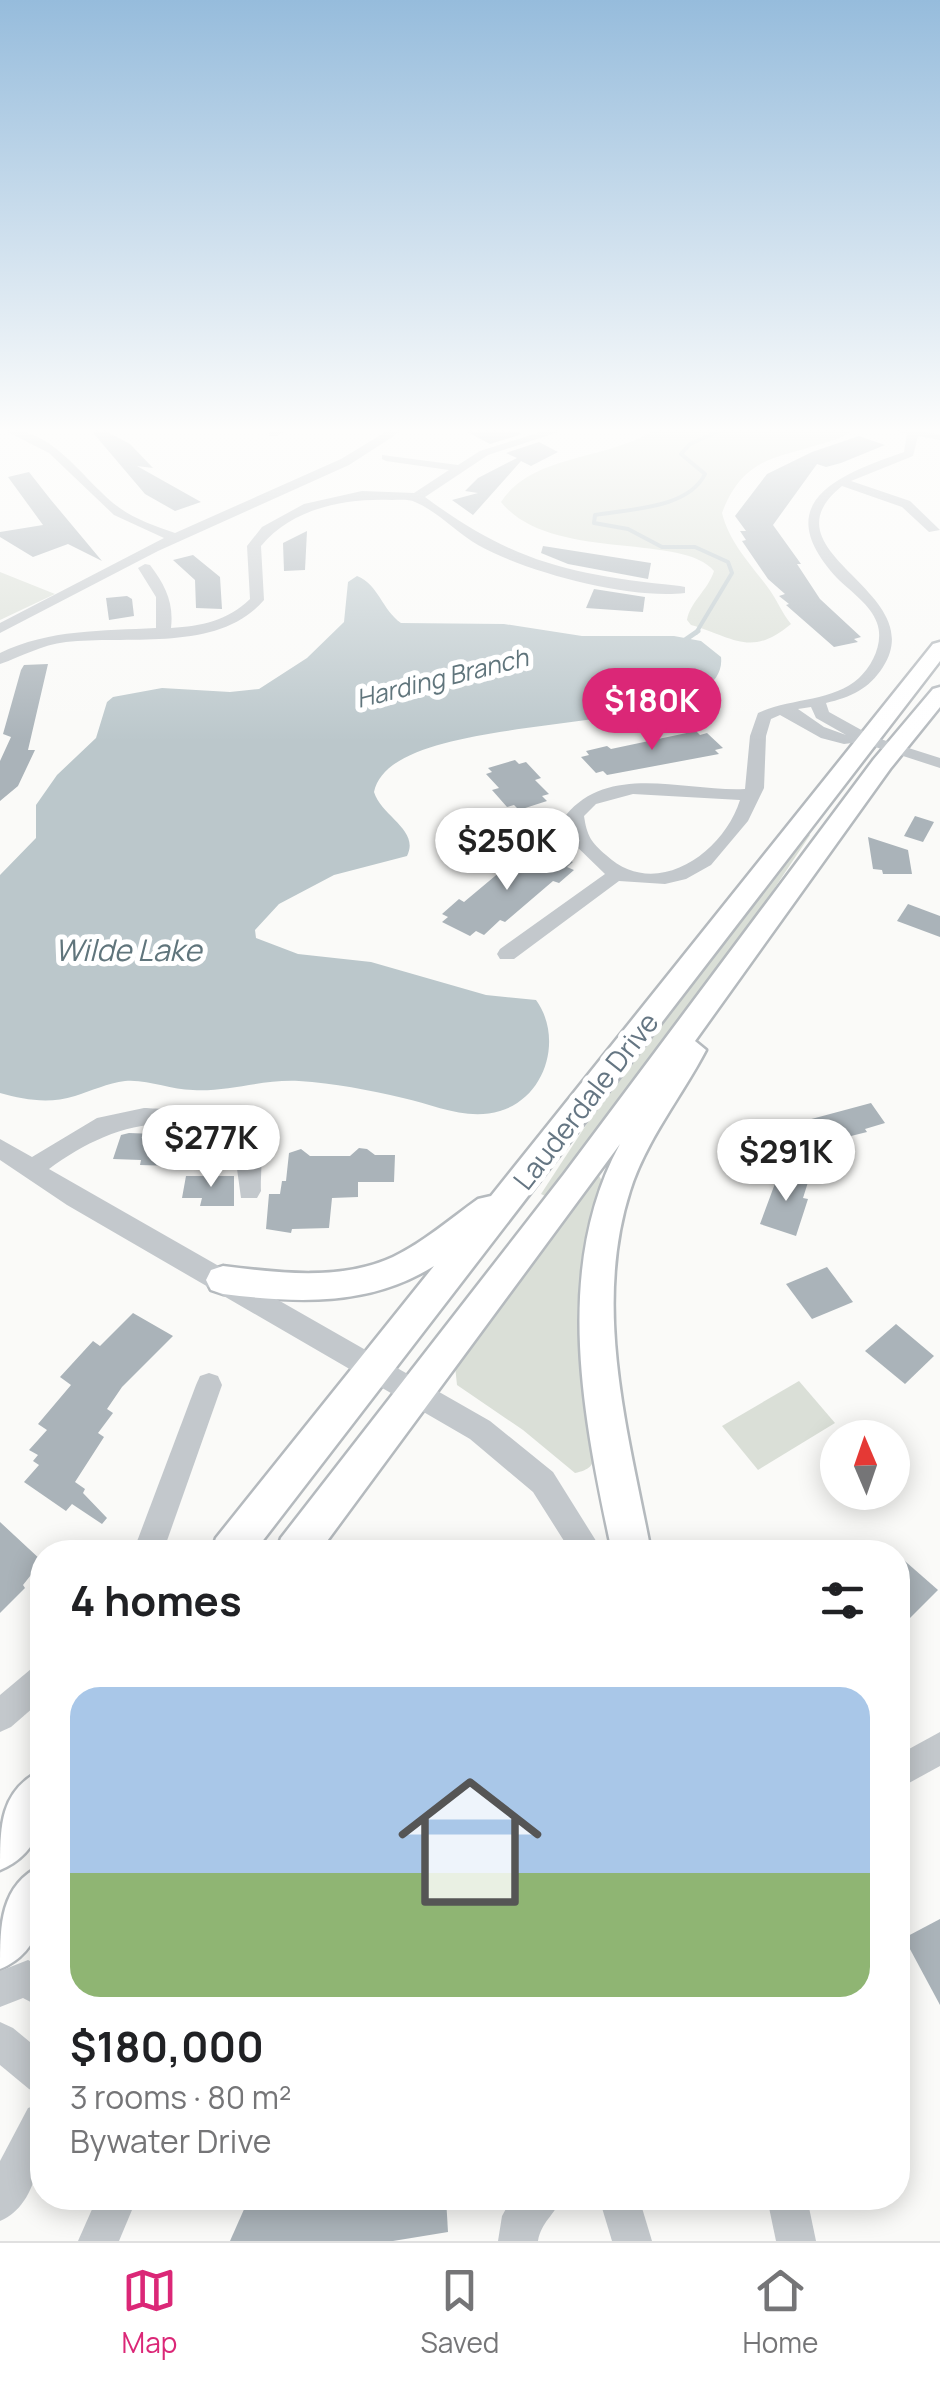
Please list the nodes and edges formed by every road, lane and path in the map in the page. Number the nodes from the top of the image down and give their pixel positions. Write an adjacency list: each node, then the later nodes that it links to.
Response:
1 (163, 533): 6 (street)
2 (187, 533): 6 (street)
3 (266, 533): 10 (street)
4 (465, 533): 8 (street)
5 (815, 533): 15 (street)
6 (175, 538): 9 (street)
7 (145, 568): 10 (street)
8 (680, 590)
9 (2, 632): 11 (street)
10 (164, 632): 11 (street)
11 (25, 645): 13 (street)
12 (940, 648): 17 (main road, Lauderdale Drive)
13 (0, 659)
14 (940, 693): 17 (main road, Lauderdale Drive)
15 (818, 702): 16 (street); 17 (street)
16 (788, 708): 17 (street); 19 (street)
17 (882, 745): 18 (street); 22 (main road, Lauderdale Drive); 25 (main road, Lauderdale Drive)
18 (940, 763)
19 (750, 794): 20 (street); 20 (street)
20 (616, 875): 21 (street)
21 (507, 954)
22 (728, 976): 30 (main road, Lauderdale Drive); 35 (main road)
23 (0, 1148): 24 (street)
24 (31, 1170): 26 (street); 27 (street)
25 (520, 1186): 27 (main road); 28 (main road, Lauderdale Drive)
26 (248, 1192)
27 (222, 1280): 28 (street)
28 (374, 1368): 30 (street); 32 (main road, Lauderdale Drive)
29 (210, 1385): 31 (street)
30 (416, 1394): 33 (main road, Lauderdale Drive); 34 (street)
31 (152, 1540)
32 (239, 1540)
33 (304, 1540)
34 (581, 1540)
35 (630, 1540)
36 (30, 1690): 37 (street)
37 (0, 1716)
38 (940, 1748): 39 (street)
39 (910, 1765)
40 (30, 1808): 41 (main road)
41 (0, 1847)
42 (30, 1904): 43 (main road)
43 (0, 1944)
44 (30, 1980): 45 (street)
45 (0, 1990)
46 (0, 2041): 47 (street)
47 (30, 2066)
48 (30, 2144): 49 (street)
49 (0, 2200)
50 (111, 2210): 54 (street)
51 (528, 2210): 55 (street)
52 (623, 2210): 56 (street)
53 (790, 2210): 57 (street)
54 (98, 2241)
55 (518, 2241)
56 (632, 2241)
57 (796, 2241)

